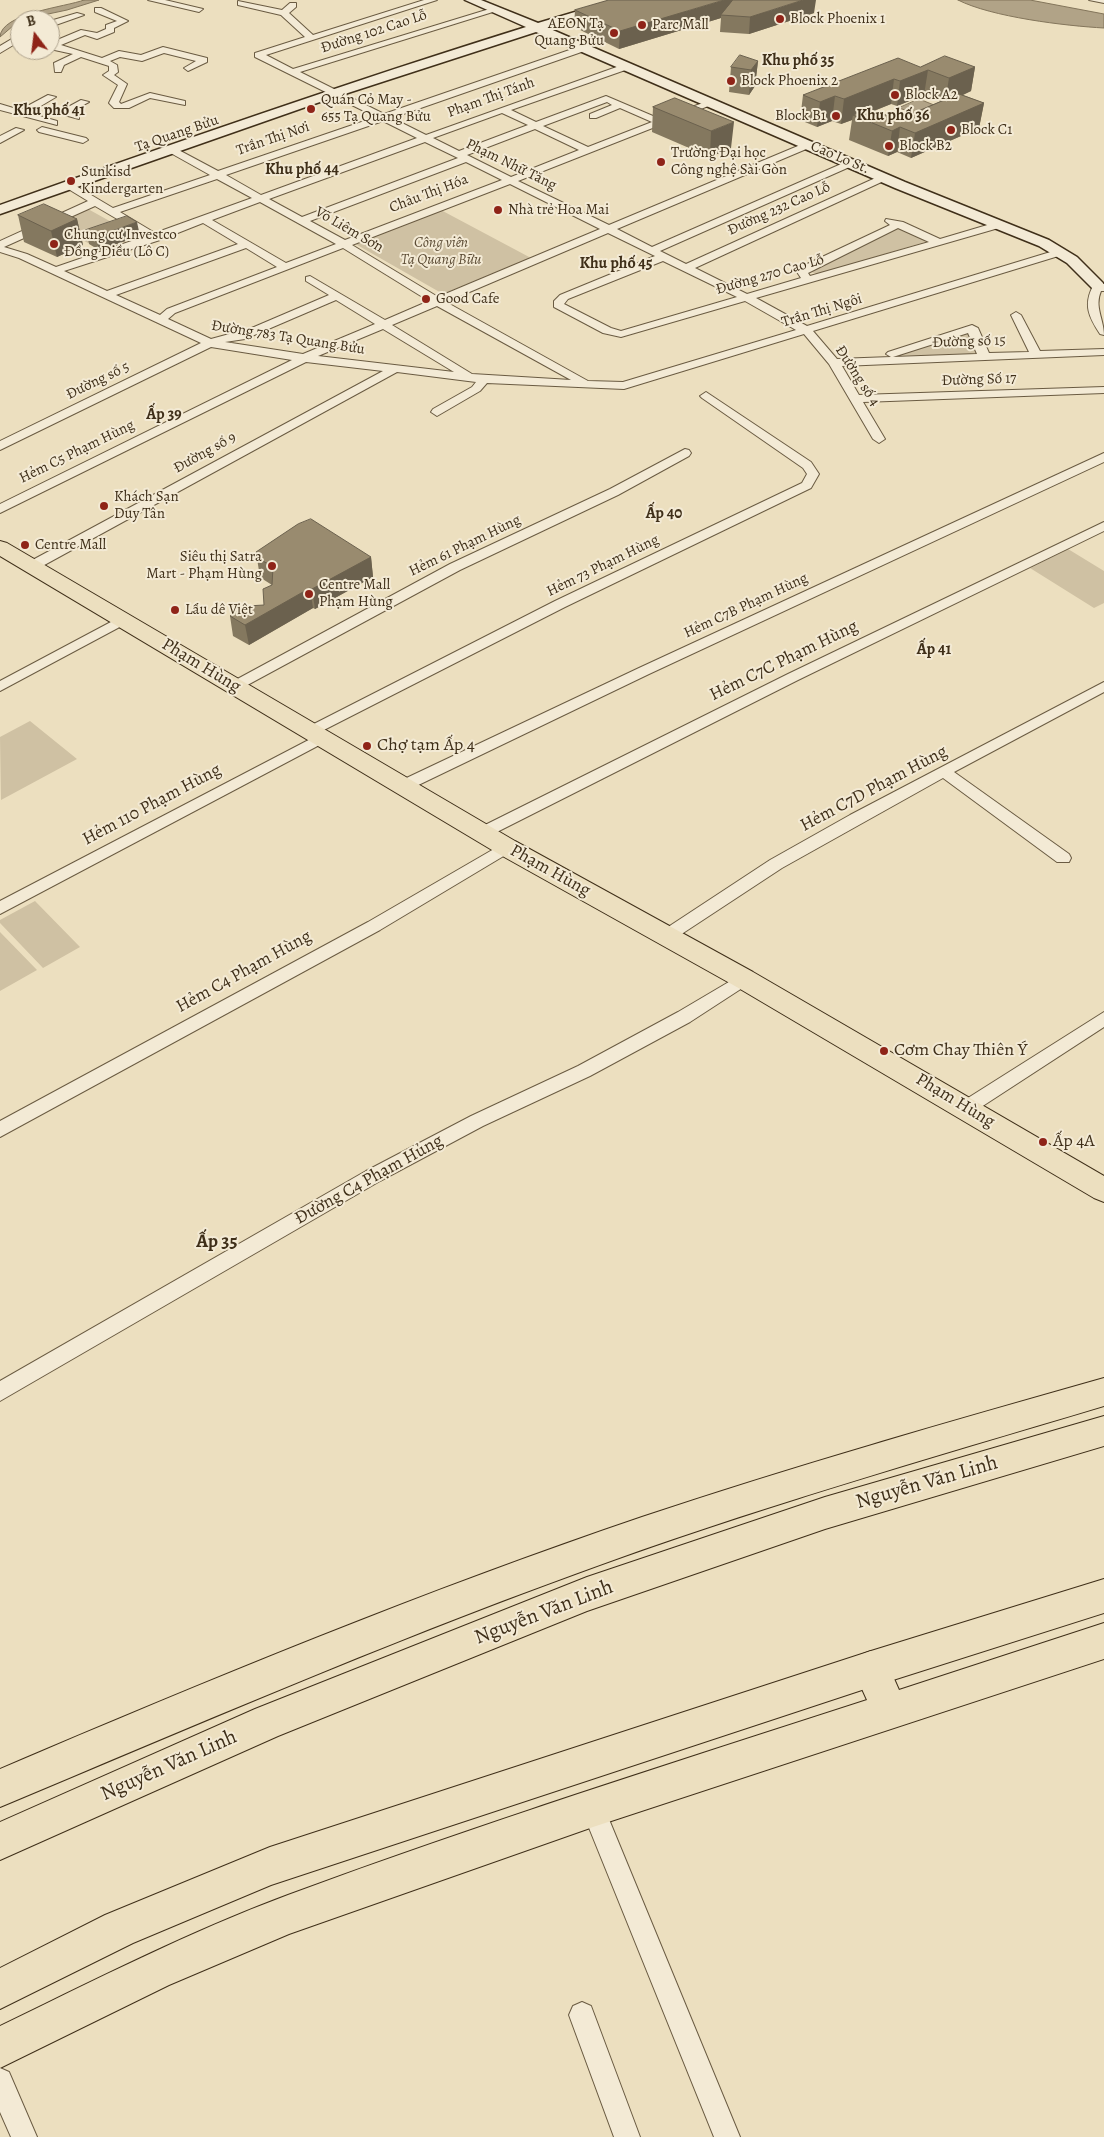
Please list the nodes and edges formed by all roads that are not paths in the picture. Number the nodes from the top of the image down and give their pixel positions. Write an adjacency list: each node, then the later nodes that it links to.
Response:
1 (152, 0): 9 (street)
2 (433, 0): 19 (street)
3 (471, 0): 10 (main road, Cao Lo St.)
4 (628, 0): 15 (main road, Tạ Quang Bửu)
5 (1093, 0): 6 (street)
6 (1104, 1)
7 (241, 2): 12 (street)
8 (280, 2): 12 (street)
9 (199, 9)
10 (493, 9): 15 (main road, Cao Lo St.); 29 (street, Đường 102 Cao Lỗ)
11 (98, 10): 18 (street)
12 (284, 13): 19 (street)
13 (80, 15): 14 (street)
14 (60, 21)
15 (536, 26): 22 (main road, Cao Lo St.); 31 (main road, Tạ Quang Bửu)
16 (7, 35): 17 (street)
17 (10, 36)
18 (97, 36): 20 (street); 21 (street)
19 (311, 38): 29 (street, Phạm Nhữ Tăng)
20 (60, 42)
21 (113, 42)
22 (587, 47): 26 (main road, Cao Lo St.); 41 (street, Trần Thị Nơi)
23 (60, 49): 24 (street)
24 (79, 54): 25 (street); 28 (street)
25 (100, 62): 27 (street); 35 (street)
26 (628, 66): 30 (street, Phạm Thị Tánh); 36 (main road, Cao Lo St.)
27 (188, 68)
28 (58, 70)
29 (292, 72): 31 (street, Phạm Nhữ Tăng)
30 (574, 85): 33 (street); 39 (street, Phạm Thị Tánh)
31 (336, 92): 41 (street, Phạm Nhữ Tăng); 57 (main road, Tạ Quang Bửu)
32 (50, 97): 40 (street)
33 (606, 99): 37 (street); 46 (street)
34 (84, 102): 42 (street)
35 (182, 103)
36 (711, 103): 44 (street, Châu Thị Hóa); 55 (main road, Cao Lo St.)
37 (620, 105): 43 (street); 44 (street)
38 (0, 107): 40 (street)
39 (503, 110): 46 (street); 51 (street, Phạm Thị Tánh)
40 (21, 114): 45 (street)
41 (384, 116): 51 (street, Phạm Nhữ Tăng); 62 (street, Trần Thị Nơi)
42 (76, 117)
43 (585, 119)
44 (658, 122): 58 (street, Châu Thị Hóa)
45 (54, 123)
46 (536, 126): 50 (street); 60 (street)
47 (567, 126): 50 (street)
48 (19, 130): 54 (street)
49 (42, 130): 53 (street)
50 (550, 132): 52 (street); 58 (street)
51 (424, 138): 60 (street, Phạm Nhữ Tăng); 66 (street, Phạm Thị Tánh)
52 (532, 139)
53 (83, 140)
54 (0, 142): 56 (street)
55 (808, 145): 61 (main road, Cao Lo St.); 76 (street, Hẻm C5 Phạm Hùng)
56 (12, 146)
57 (173, 150): 62 (street, Võ Liêm Sơn); 65 (main road, Tạ Quang Bửu)
58 (586, 150): 64 (street, Châu Thị Hóa)
59 (489, 156): 60 (street)
60 (465, 159): 64 (street, Phạm Nhữ Tăng); 73 (street)
61 (852, 163): 63 (main road, Cao Lo St.); 83 (street)
62 (218, 174): 66 (street, Võ Liêm Sơn); 69 (street, Trần Thị Nơi)
63 (885, 178): 75 (main road, Cao Lo St.); 87 (street, Đường 232 Cao Lỗ)
64 (508, 180): 76 (street, Phạm Nhữ Tăng); 80 (street, Châu Thị Hóa)
65 (70, 186): 67 (street); 68 (main road, Tạ Quang Bửu); 70 (main road, Tạ Quang Bửu)
66 (262, 198): 71 (street, Phạm Thị Tánh); 73 (street, Võ Liêm Sơn)
67 (95, 202): 69 (street); 81 (street)
68 (0, 210)
69 (111, 212): 77 (street)
70 (0, 215)
71 (204, 219): 77 (street, Phạm Thị Tánh); 79 (street)
72 (885, 219): 74 (street)
73 (302, 221): 80 (street, Võ Liêm Sơn)
74 (899, 224): 78 (street); 90 (street)
75 (998, 225): 78 (street, Đường 270 Cao Lỗ); 84 (main road, Cao Lo St.)
76 (609, 230): 83 (street, Phạm Nhữ Tăng); 95 (street, Hẻm C5 Phạm Hùng)
77 (156, 238): 88 (street, Phạm Thị Tánh)
78 (938, 242): 90 (street, Đường 270 Cao Lỗ)
79 (246, 244): 86 (street); 93 (street)
80 (342, 244): 86 (street, Châu Thị Hóa); 95 (street, Võ Liêm Sơn)
81 (0, 245)
82 (0, 249): 88 (street, Đường 783 Tạ Quang Bửu)
83 (651, 251): 85 (street, Phạm Nhữ Tăng)
84 (1067, 256): 91 (main road, Cao Lo St.); 100 (street, Trần Thị Ngôi)
85 (663, 257): 87 (street, Phạm Nhữ Tăng); 94 (street, Đường 270 Cao Lỗ)
86 (285, 267): 97 (street, Châu Thị Hóa)
87 (686, 268): 94 (street, Phạm Nhữ Tăng)
88 (55, 271): 93 (street, Đường 783 Tạ Quang Bửu)
89 (310, 279): 92 (street)
90 (808, 280): 94 (street, Đường 270 Cao Lỗ)
91 (1101, 287): 99 (street, Cao Lo St.)
92 (334, 292): 98 (street); 101 (street, Đường số 5)
93 (107, 295): 97 (street, Đường 783 Tạ Quang Bửu)
94 (747, 298): 100 (street, Phạm Nhữ Tăng)
95 (438, 302): 98 (street, Hẻm C5 Phạm Hùng); 112 (street, Võ Liêm Sơn)
96 (1016, 315): 103 (street)
97 (162, 319): 101 (street, Đường 783 Tạ Quang Bửu)
98 (386, 324): 105 (street, Hẻm C5 Phạm Hùng); 110 (street)
99 (1104, 332)
100 (810, 335): 107 (street, Đường số 4); 109 (street, Trần Thị Ngôi); 112 (street, Trần Thị Ngôi)
101 (210, 343): 105 (street, Đường 783 Tạ Quang Bửu); 118 (street, Đường số 5)
102 (1104, 352): 103 (street, Đường số 15)
103 (1036, 355): 104 (street, Đường số 15)
104 (984, 356): 106 (street, Đường số 15); 106 (street)
105 (304, 358): 108 (street, Đường 783 Tạ Quang Bửu); 121 (street, Hẻm C5 Phạm Hùng)
106 (872, 360): 107 (street, Đường số 15)
107 (834, 363): 115 (street, Đường số 4)
108 (394, 369): 110 (street, Đường 783 Tạ Quang Bửu); 124 (street, Đường số 9)
109 (707, 373)
110 (471, 377): 111 (street, Đường 783 Tạ Quang Bửu)
111 (484, 379): 112 (street, Đường 783 Tạ Quang Bửu); 116 (street)
112 (590, 386)
113 (1104, 390): 115 (street, Đường Số 17)
114 (706, 396): 129 (street, Hẻm 73 Phạm Hùng)
115 (856, 399): 117 (street, Đường số 4)
116 (437, 412)
117 (879, 439)
118 (0, 446)
119 (685, 453): 126 (street, Hẻm 61 Phạm Hùng)
120 (1104, 457): 131 (street, Hẻm C7B Phạm Hùng)
121 (0, 509)
122 (1104, 526): 132 (street, Hẻm C7C Phạm Hùng)
123 (0, 547): 124 (main road, Phạm Hùng)
124 (32, 566): 125 (main road, Phạm Hùng)
125 (124, 620): 126 (main road, Phạm Hùng); 128 (street)
126 (235, 686): 129 (main road, Phạm Hùng)
127 (1104, 686): 130 (street, Hẻm C7D Phạm Hùng)
128 (0, 688)
129 (316, 735): 131 (main road, Phạm Hùng); 135 (street, Hẻm 110 Phạm Hùng)
130 (944, 772): 134 (street); 136 (street, Hẻm C7D Phạm Hùng)
131 (403, 786): 132 (main road, Phạm Hùng)
132 (482, 833): 133 (main road, Phạm Hùng)
133 (506, 847): 136 (main road, Phạm Hùng); 140 (street, Hẻm C4 Phạm Hùng)
134 (1063, 858)
135 (0, 908)
136 (668, 935): 137 (main road, Phạm Hùng)
137 (744, 979): 139 (main road, Phạm Hùng); 142 (street, Đường C4 Phạm Hủng)
138 (1104, 1018): 139 (street)
139 (966, 1108): 141 (main road, Phạm Hùng)
140 (0, 1130)
141 (1104, 1190)
142 (0, 1392)
143 (1104, 1392): 149 (main road, Nguyễn Văn Linh)
144 (1104, 1431): 151 (main road, Nguyễn Văn Linh)
145 (1104, 1596): 147 (main road)
146 (1104, 1641): 148 (main road)
147 (871, 1669): 148 (main road); 152 (main road)
148 (890, 1710): 150 (main road)
149 (0, 1788)
150 (593, 1808): 154 (main road); 158 (street)
151 (0, 1841)
152 (0, 1988)
153 (582, 2015): 157 (street)
154 (0, 2048)
155 (0, 2081): 156 (street)
156 (24, 2137)
157 (626, 2137)
158 (726, 2137)

